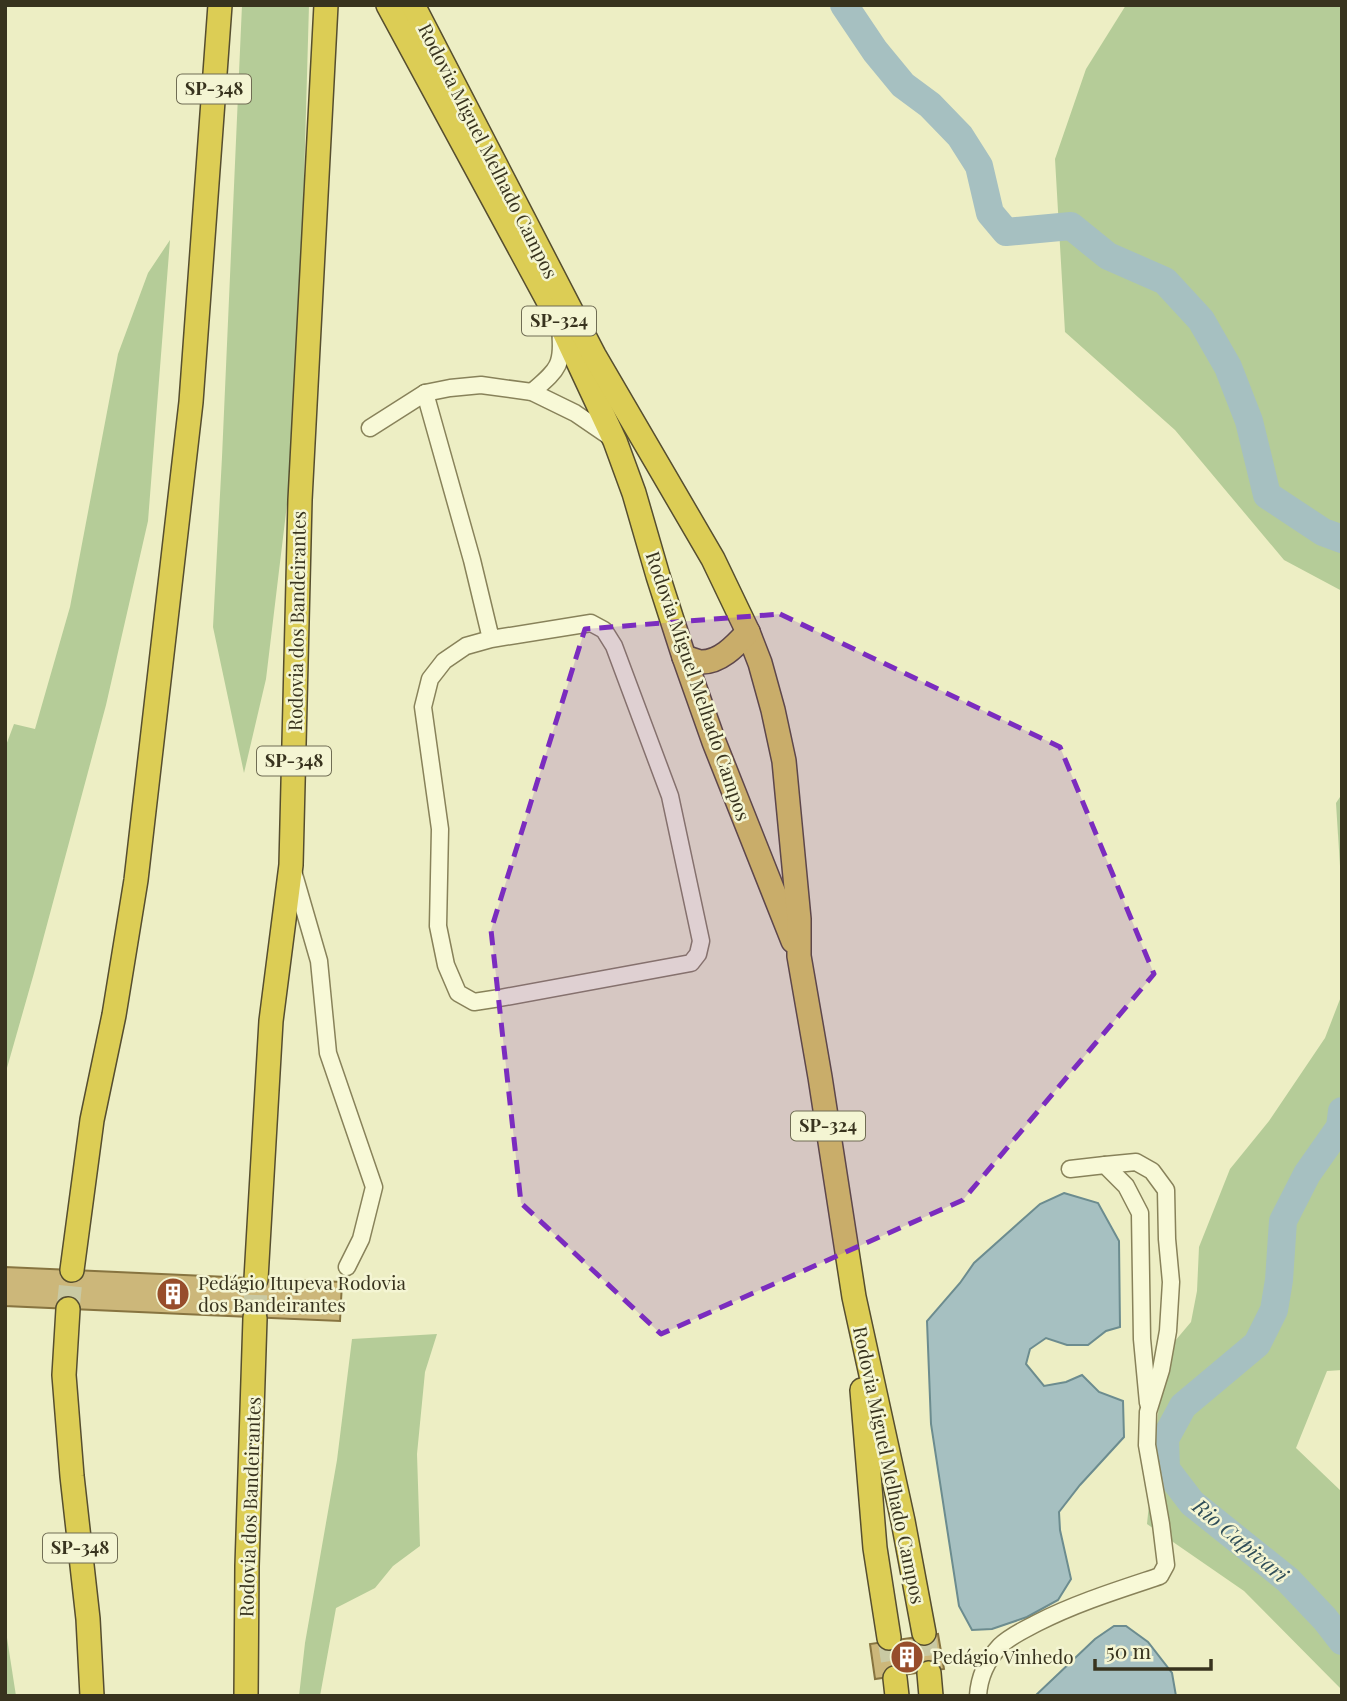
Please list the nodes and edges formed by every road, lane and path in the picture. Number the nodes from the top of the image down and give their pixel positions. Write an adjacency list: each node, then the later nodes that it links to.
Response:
1 (220, 5): 18 (highway, SP-348)
2 (326, 5): 13 (highway, Rodovia dos Bandeirantes / SP-348)
3 (388, 5): 5 (highway, Rodovia Miguel Melhado Campos / SP-324)
4 (416, 5): 10 (highway, Rodovia Miguel Melhado Campos / SP-324)
5 (559, 321): 6 (lane); 9 (highway, Rodovia Miguel Melhado Campos / SP-324)
6 (532, 392): 7 (lane); 9 (lane)
7 (425, 393): 8 (lane); 11 (lane)
8 (370, 428)
9 (615, 441): 12 (highway, Rodovia Miguel Melhado Campos / SP-324)
10 (748, 632): 12 (highway); 14 (highway, Rodovia Miguel Melhado Campos / SP-324)
11 (491, 639): 11 (lane)
12 (684, 656): 14 (highway, Rodovia Miguel Melhado Campos / SP-324)
13 (291, 865): 17 (lane); 19 (highway, Rodovia dos Bandeirantes / SP-348)
14 (799, 956): 20 (highway, Rodovia Miguel Melhado Campos / SP-324)
15 (1105, 1165): 16 (lane); 23 (lane); 23 (lane)
16 (1070, 1169)
17 (347, 1267)
18 (72, 1270)
19 (256, 1279)
20 (854, 1297): 24 (highway, Rodovia Miguel Melhado Campos / SP-324); 25 (highway, Rodovia Miguel Melhado Campos / SP-324)
21 (68, 1309): 26 (highway, SP-348)
22 (255, 1318): 27 (highway, Rodovia dos Bandeirantes)
23 (1148, 1412): 28 (lane)
24 (924, 1633)
25 (889, 1638)
26 (92, 1696)
27 (246, 1696)
28 (978, 1696)

